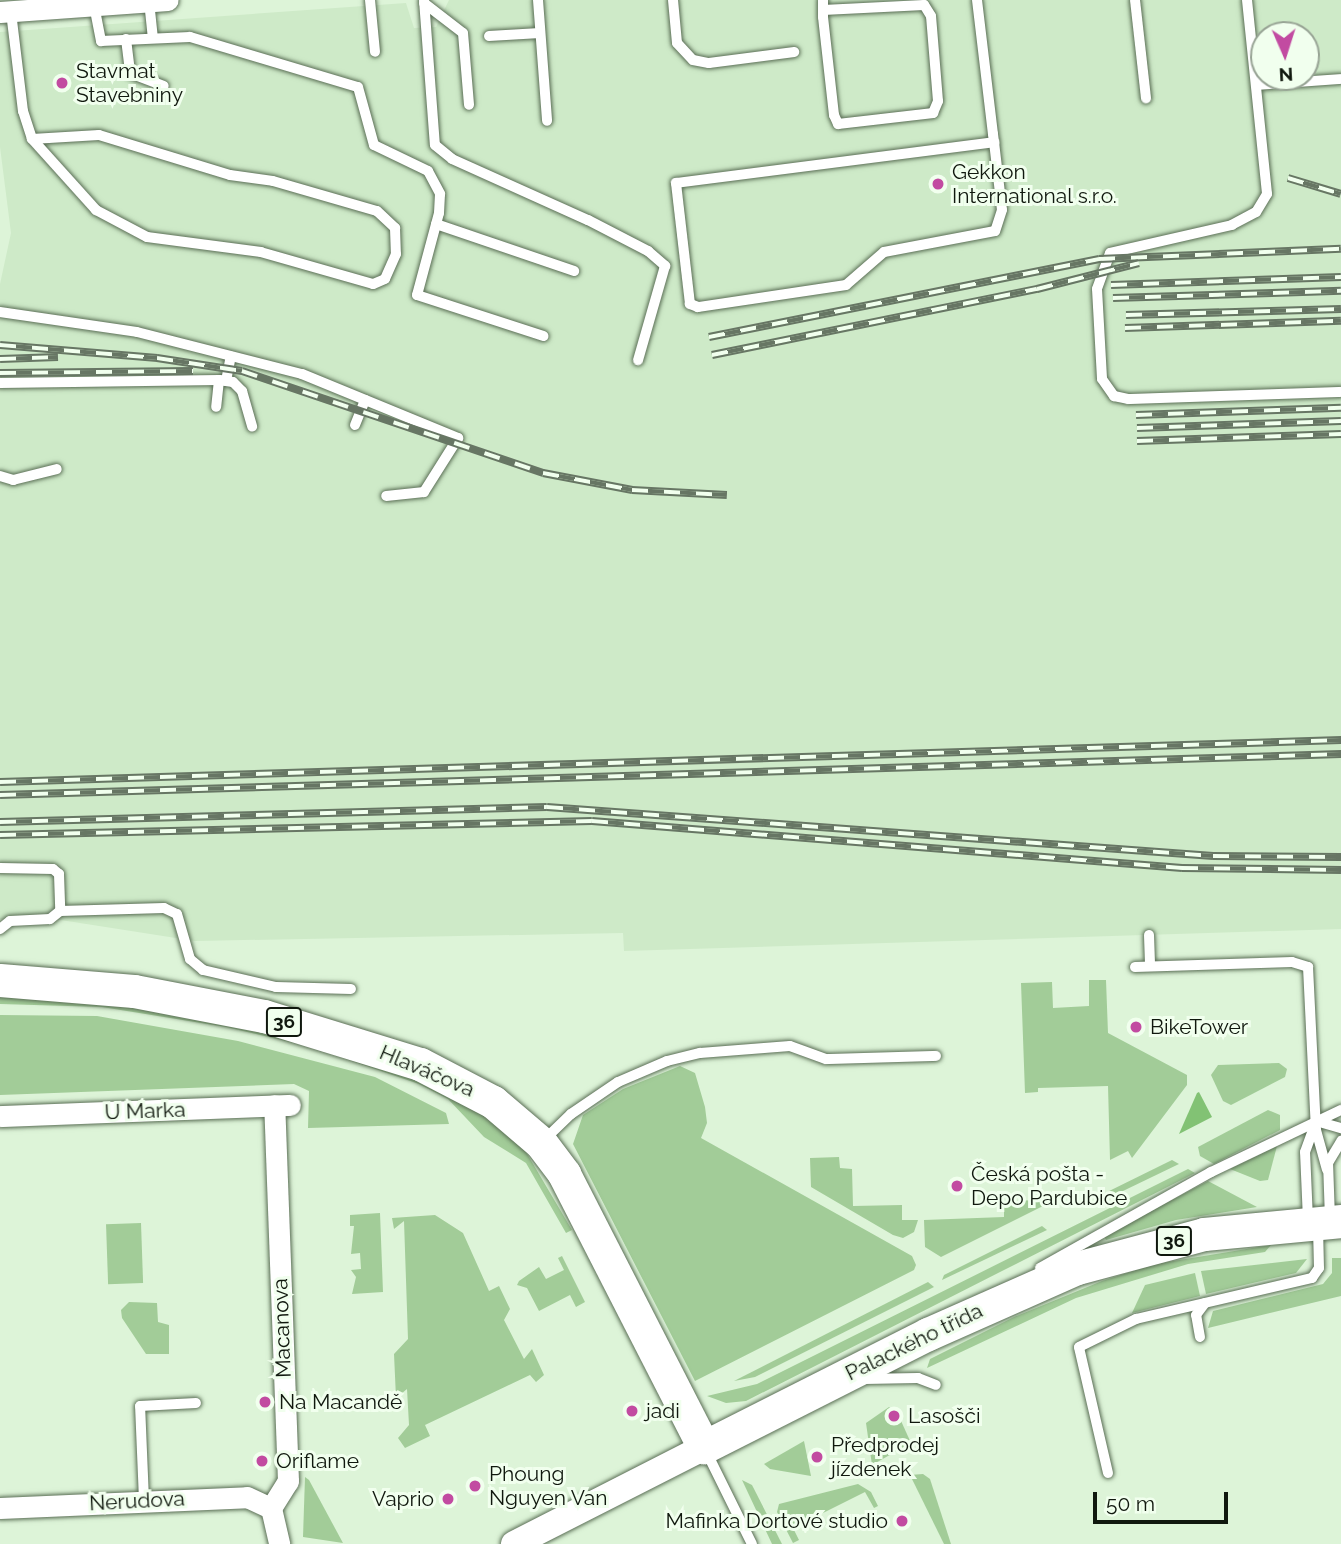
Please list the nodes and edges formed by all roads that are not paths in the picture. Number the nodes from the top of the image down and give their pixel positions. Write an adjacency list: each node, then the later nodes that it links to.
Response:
1 (370, 0): 18 (lane)
2 (538, 0): 14 (lane)
3 (673, 0): 19 (lane)
4 (977, 0): 28 (lane)
5 (1135, 0): 24 (lane)
6 (1247, 0): 13 (lane)
7 (159, 1): 10 (street); 16 (lane)
8 (424, 1): 25 (lane); 34 (lane)
9 (50, 4): 10 (street); 12 (street)
10 (94, 5): 17 (lane)
11 (823, 5): 11 (lane)
12 (5, 12): 27 (lane)
13 (1250, 26)
14 (540, 33): 15 (lane); 26 (lane)
15 (489, 36)
16 (153, 37): 17 (lane); 29 (lane)
17 (126, 39): 22 (lane)
18 (375, 52)
19 (794, 52)
20 (1341, 79): 21 (lane)
21 (1320, 80)
22 (164, 86)
23 (1258, 91): 37 (lane)
24 (1146, 98)
25 (469, 106)
26 (547, 121)
27 (32, 139): 27 (lane)
28 (994, 142): 28 (lane)
29 (436, 224): 30 (lane); 32 (lane)
30 (574, 271)
31 (0, 312): 33 (lane)
32 (543, 336)
33 (231, 356): 35 (lane); 38 (lane)
34 (638, 360)
35 (223, 380): 36 (lane); 39 (lane); 41 (lane)
36 (0, 383)
37 (1341, 392)
38 (365, 400): 40 (lane); 44 (lane)
39 (216, 407)
40 (355, 425)
41 (252, 428)
42 (57, 469): 43 (lane)
43 (0, 476)
44 (386, 496)
45 (0, 868): 46 (lane)
46 (60, 911): 47 (lane); 52 (lane)
47 (0, 929)
48 (1149, 935): 49 (lane)
49 (1150, 966): 50 (lane); 57 (lane)
50 (1135, 967)
51 (0, 980): 60 (main road, Hlaváčova / 36)
52 (351, 989)
53 (936, 1056): 60 (lane)
54 (282, 1105): 56 (street, U Marka); 73 (street, Macanova)
55 (1341, 1110): 57 (lane)
56 (0, 1116)
57 (1316, 1121): 58 (lane); 61 (lane); 62 (lane); 64 (lane)
58 (1341, 1128)
59 (1341, 1141): 61 (lane)
60 (541, 1143): 69 (main road, Hlaváčova / 36)
61 (1328, 1170): 62 (lane)
62 (1324, 1222): 63 (lane); 64 (main road, Palackého třída / 36)
63 (1205, 1303): 65 (lane); 70 (lane)
64 (928, 1334): 66 (main road, Palackého třída / 36)
65 (1200, 1337)
66 (837, 1380): 67 (lane); 69 (main road, Palackého třída / 36)
67 (936, 1385)
68 (195, 1403): 71 (lane)
69 (704, 1447): 75 (street, Palackého třída); 76 (lane)
70 (1108, 1473)
71 (144, 1500): 72 (street, Nerudova); 73 (street, Nerudova)
72 (0, 1508)
73 (271, 1508): 74 (street)
74 (279, 1544)
75 (514, 1544)
76 (752, 1544)

